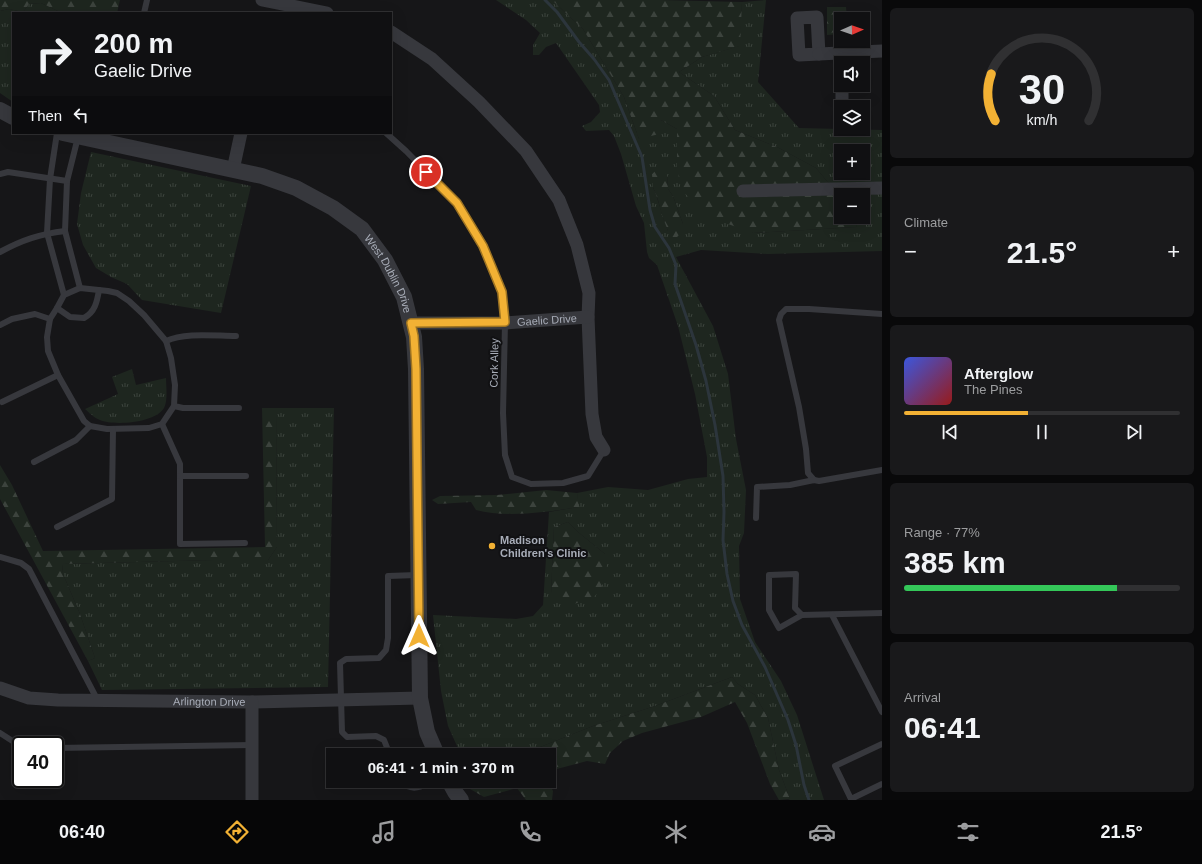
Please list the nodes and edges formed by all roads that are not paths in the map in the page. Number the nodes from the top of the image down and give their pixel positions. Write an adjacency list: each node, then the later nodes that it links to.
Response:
1 (147, 0): 3 (lane)
2 (264, 5): 4 (street)
3 (144, 12)
4 (319, 12)
5 (392, 33): 30 (street)
6 (882, 51): 9 (street)
7 (819, 54): 8 (street)
8 (834, 56)
9 (854, 56)
10 (0, 110): 11 (street)
11 (12, 116)
12 (57, 134): 18 (lane)
13 (241, 134): 16 (street)
14 (387, 134): 32 (lane, Cork Alley)
15 (71, 135): 16 (street, West Dublin Drive); 19 (lane)
16 (233, 170): 33 (street, West Dublin Drive)
17 (0, 174): 18 (lane)
18 (50, 179): 19 (lane); 23 (lane)
19 (67, 181): 22 (lane)
20 (882, 188): 21 (street)
21 (743, 191)
22 (65, 231): 23 (lane); 25 (lane)
23 (48, 233): 24 (lane); 27 (lane)
24 (0, 252)
25 (80, 288): 26 (lane); 27 (lane)
26 (99, 290): 28 (lane); 36 (lane)
27 (64, 295): 28 (lane)
28 (58, 308): 31 (lane)
29 (882, 314): 49 (lane)
30 (588, 317): 32 (street, Gaelic Drive); 44 (street)
31 (50, 319): 34 (lane); 37 (lane)
32 (505, 322): 33 (street, Gaelic Drive); 44 (lane, Cork Alley)
33 (411, 323): 54 (street, West Dublin Drive)
34 (0, 325)
35 (236, 336): 36 (lane)
36 (166, 341): 39 (lane)
37 (58, 375): 38 (lane); 42 (lane)
38 (2, 402)
39 (174, 406): 40 (lane); 41 (lane)
40 (239, 408)
41 (162, 424): 43 (lane); 47 (lane)
42 (90, 426): 43 (lane); 45 (lane)
43 (113, 429): 51 (lane)
44 (604, 450)
45 (34, 462)
46 (882, 470): 49 (lane)
47 (180, 476): 48 (lane); 52 (lane)
48 (246, 476)
49 (814, 480): 50 (lane)
50 (756, 518)
51 (57, 527)
52 (245, 543)
53 (0, 557): 61 (lane)
54 (419, 575): 59 (street, West Dublin Drive); 60 (lane)
55 (832, 614): 56 (lane); 57 (lane); 63 (lane)
56 (882, 614)
57 (802, 615): 57 (lane)
58 (0, 688): 61 (street, Arlington Drive)
59 (420, 698): 60 (street, Arlington Drive); 70 (street, West Dublin Drive)
60 (341, 700): 62 (street, Arlington Drive); 69 (lane)
61 (98, 701): 62 (street, Arlington Drive)
62 (252, 702): 67 (street)
63 (882, 712)
64 (0, 733): 65 (lane)
65 (12, 741)
66 (882, 744): 71 (lane)
67 (252, 745): 68 (lane); 73 (street)
68 (64, 748)
69 (387, 748)
70 (434, 748)
71 (882, 784)
72 (453, 788): 74 (street)
73 (252, 800)
74 (462, 800)

